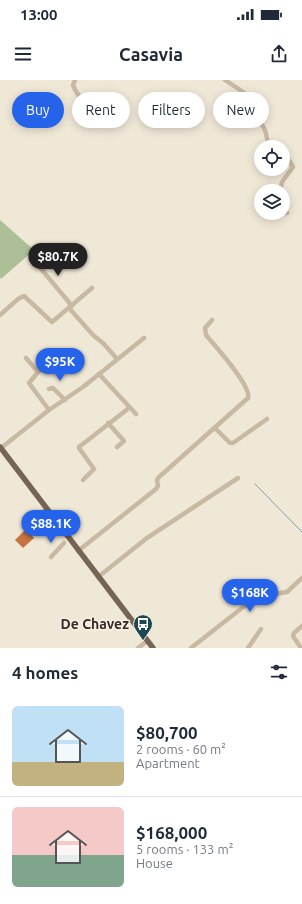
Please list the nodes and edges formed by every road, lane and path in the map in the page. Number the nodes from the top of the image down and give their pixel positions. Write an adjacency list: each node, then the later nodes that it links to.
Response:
1 (75, 80): 3 (street)
2 (225, 80): 4 (street)
3 (76, 92)
4 (267, 140)
5 (290, 162): 6 (street)
6 (290, 171)
7 (33, 259): 9 (street)
8 (92, 288): 9 (street)
9 (71, 307): 10 (street); 14 (street)
10 (0, 315)
11 (212, 320): 25 (street)
12 (144, 338): 14 (street)
13 (26, 358): 16 (street)
14 (117, 358): 17 (street)
15 (48, 363): 16 (street)
16 (38, 372): 21 (street)
17 (98, 374): 19 (street); 20 (street)
18 (49, 389): 19 (street)
19 (65, 400): 21 (street)
20 (129, 408): 22 (street); 24 (street)
21 (50, 410): 27 (street)
22 (136, 414)
23 (267, 419): 25 (street)
24 (108, 423): 26 (street); 29 (street)
25 (215, 428): 33 (street)
26 (117, 447)
27 (1, 450): 30 (main road)
28 (238, 478): 35 (street)
29 (83, 480)
30 (47, 510): 31 (street); 32 (main road)
31 (26, 528)
32 (67, 542): 33 (main road); 34 (street)
33 (78, 551): 35 (main road)
34 (51, 557)
35 (98, 577): 39 (main road)
36 (302, 578): 42 (street)
37 (302, 626): 44 (street)
38 (261, 629): 43 (street)
39 (147, 641): 40 (street); 41 (main road)
40 (138, 648)
41 (153, 648)
42 (191, 648)
43 (248, 648)
44 (302, 648)

